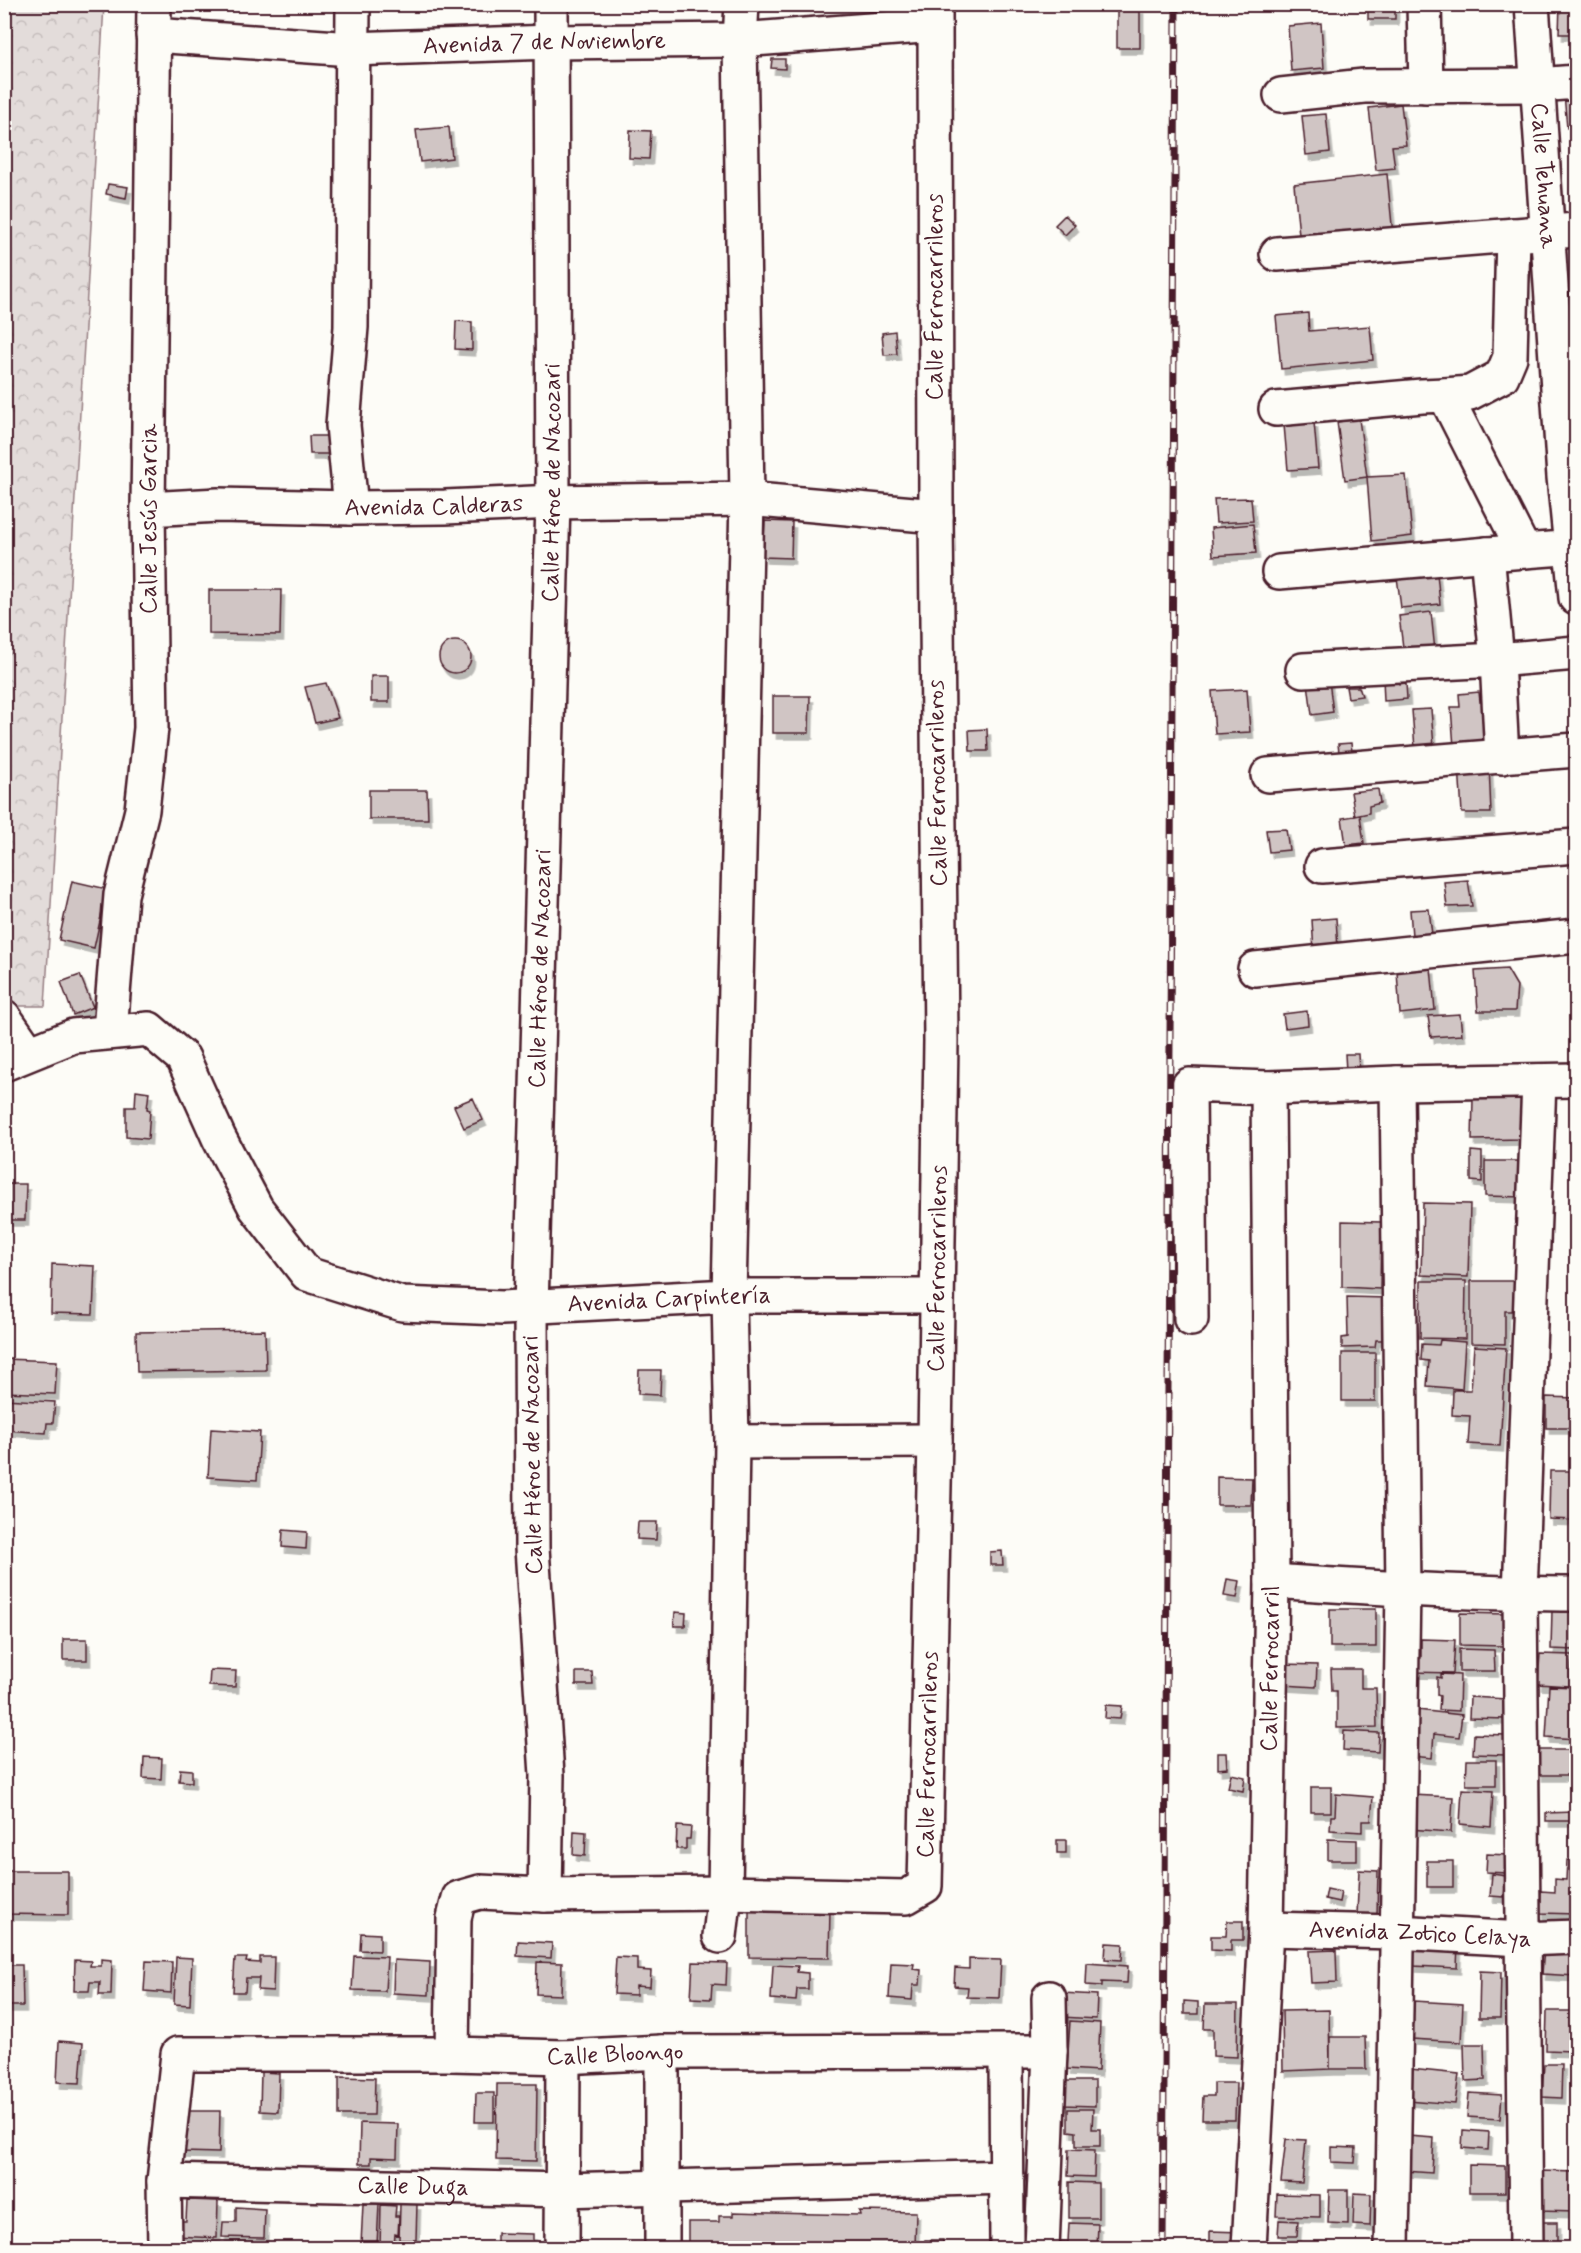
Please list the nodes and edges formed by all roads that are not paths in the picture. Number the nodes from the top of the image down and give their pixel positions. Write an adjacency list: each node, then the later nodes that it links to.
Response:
1 (353, 4): 10 (street)
2 (551, 4): 9 (street, Calle Héroe de Nacozari)
3 (742, 4): 8 (street)
4 (1424, 4): 13 (street)
5 (1532, 4): 12 (street, Calle Tehuana)
6 (935, 15): 8 (street, Avenida 7 de Noviembre); 25 (street, Calle Ferrocarrileros)
7 (153, 20): 10 (street, Avenida 7 de Noviembre); 23 (street, Calle Jesús Garcia)
8 (740, 40): 9 (street, Avenida 7 de Noviembre); 21 (street)
9 (551, 42): 10 (street, Avenida 7 de Noviembre); 22 (street, Calle Héroe de Nacozari)
10 (352, 48): 24 (street)
11 (1576, 82): 12 (street)
12 (1538, 85): 13 (street); 15 (street, Calle Tehuana)
13 (1425, 86): 14 (street)
14 (1281, 95)
15 (1562, 231): 16 (street); 18 (street, Calle Tehuana)
16 (1513, 235): 17 (street); 19 (street)
17 (1277, 254)
18 (1568, 385): 26 (street, Calle Tehuana)
19 (1445, 395): 20 (street); 27 (street)
20 (1276, 409)
21 (747, 499): 22 (street, Avenida Calderas); 25 (street, Avenida Calderas); 48 (street)
22 (553, 502): 24 (street, Avenida Calderas); 50 (street, Calle Héroe de Nacozari)
23 (148, 508): 24 (street, Avenida Calderas); 42 (street, Calle Jesús Garcia)
24 (351, 508)
25 (936, 516): 49 (street, Calle Ferrocarrileros)
26 (1574, 547): 27 (street); 30 (street, Calle Tehuana)
27 (1524, 551): 28 (street)
28 (1487, 554): 29 (street); 32 (street)
29 (1280, 572)
30 (1576, 597)
31 (1576, 653): 32 (street)
32 (1497, 660): 33 (street); 35 (street)
33 (1304, 670)
34 (1576, 750): 35 (street)
35 (1502, 758): 36 (street)
36 (1268, 775)
37 (1576, 846): 38 (street)
38 (1322, 866)
39 (1576, 936): 40 (street)
40 (1255, 969)
41 (4, 1017): 43 (street)
42 (110, 1031): 43 (street); 50 (street, Avenida Carpintería)
43 (11, 1061)
44 (1576, 1080): 45 (street)
45 (1539, 1081): 46 (street); 56 (street)
46 (1397, 1083): 47 (street); 55 (street)
47 (1268, 1088): 51 (street); 54 (street, Calle Ferrocarril)
48 (729, 1296): 49 (street, Avenida Carpintería); 50 (street, Avenida Carpintería); 53 (street)
49 (936, 1296): 52 (street, Calle Ferrocarrileros)
50 (531, 1308): 59 (street, Calle Héroe de Nacozari)
51 (1191, 1319)
52 (935, 1441): 53 (street); 58 (street, Calle Ferrocarrileros)
53 (732, 1442): 58 (street)
54 (1272, 1581): 55 (street); 60 (street, Calle Ferrocarril)
55 (1402, 1590): 56 (street); 61 (street)
56 (1520, 1594): 57 (street); 64 (street)
57 (1576, 1594)
58 (725, 1893): 59 (street, Calle Ferrocarrileros); 62 (street)
59 (545, 1895): 69 (street, Calle Ferrocarrileros)
60 (1266, 1929): 61 (street, Avenida Zotico Celaya); 80 (street, Calle Ferrocarril)
61 (1396, 1932): 64 (street, Avenida Zotico Celaya); 81 (street)
62 (720, 1936)
63 (1576, 1937): 64 (street, Avenida Zotico Celaya)
64 (1523, 1939): 82 (street)
65 (1049, 1998): 66 (street)
66 (1050, 2051): 68 (street, Calle Bloongo); 79 (street)
67 (662, 2052): 68 (street, Calle Bloongo); 70 (street, Calle Bloongo); 73 (street)
68 (1006, 2052): 71 (street)
69 (452, 2054): 70 (street, Calle Bloongo); 72 (street, Calle Bloongo)
70 (563, 2057): 74 (street)
71 (1007, 2177): 73 (street, Calle Duga); 78 (street)
72 (164, 2181): 74 (street, Calle Duga); 75 (street)
73 (662, 2189): 74 (street, Calle Duga); 77 (street)
74 (563, 2190): 76 (street)
75 (165, 2248)
76 (562, 2248)
77 (662, 2248)
78 (1007, 2248)
79 (1042, 2248)
80 (1249, 2248)
81 (1392, 2248)
82 (1526, 2248)

